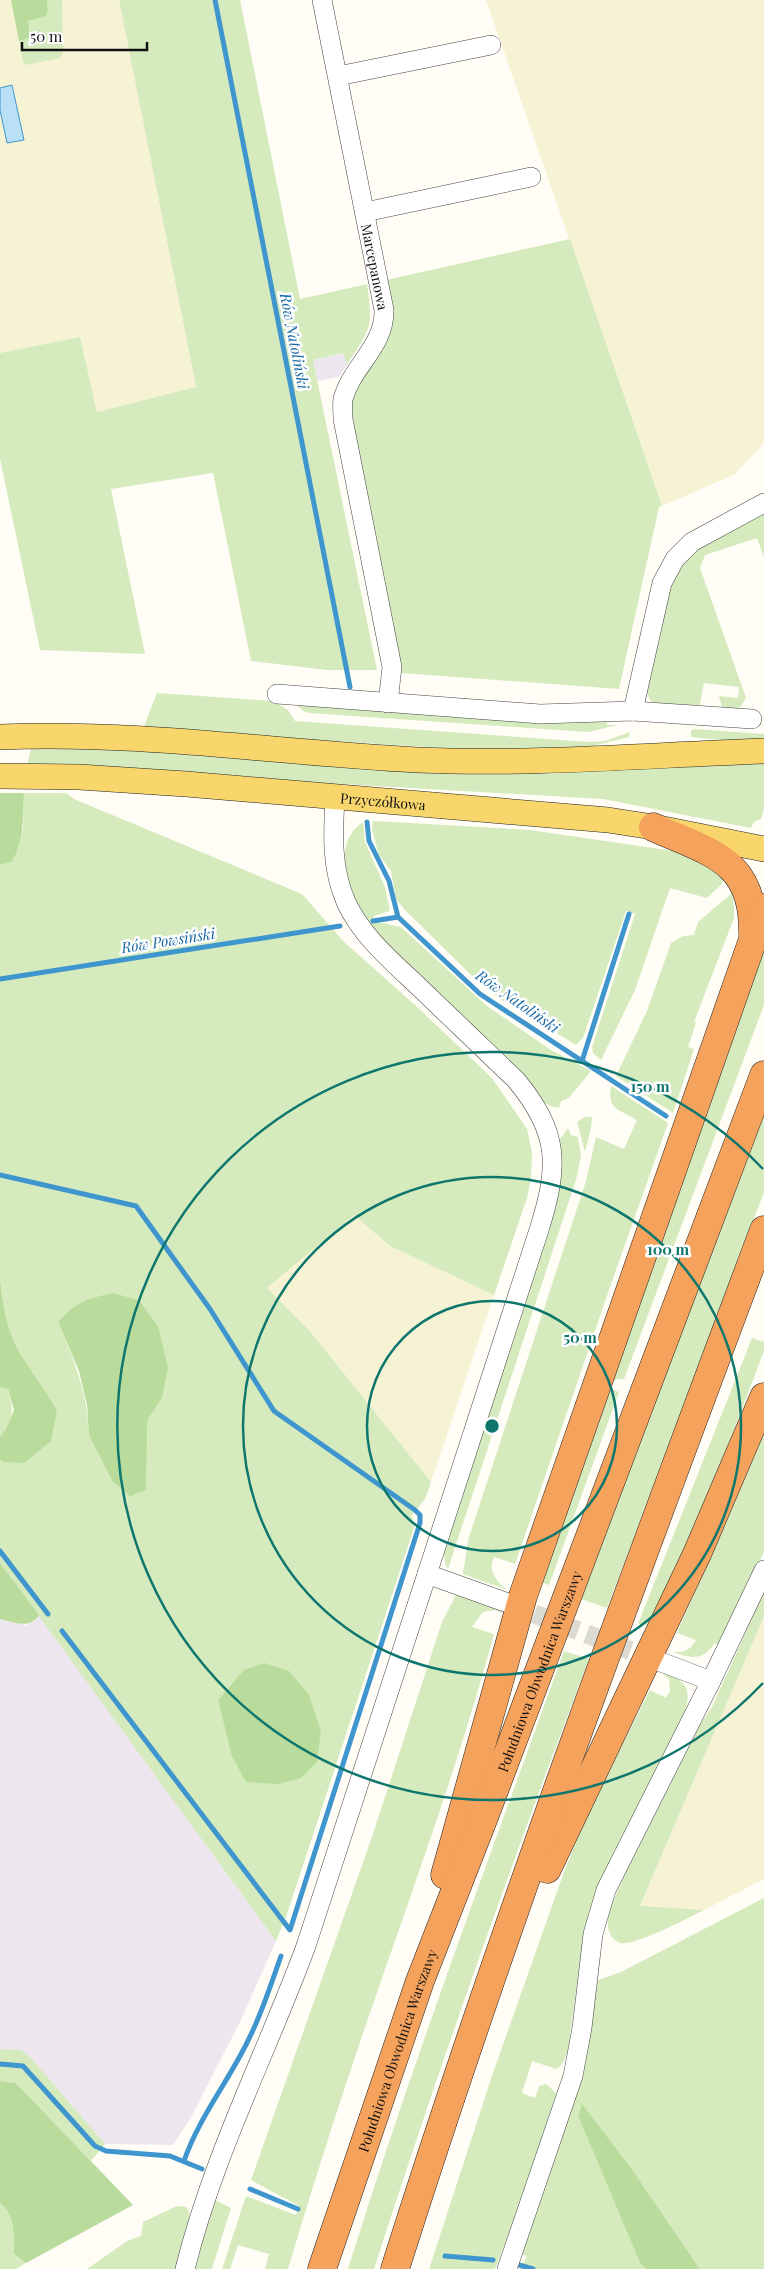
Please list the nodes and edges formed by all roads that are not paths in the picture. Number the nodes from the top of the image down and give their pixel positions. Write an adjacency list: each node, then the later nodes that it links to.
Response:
1 (322, 0): 3 (street, Marcepanowa)
2 (491, 45): 3 (street)
3 (338, 76): 5 (street, Marcepanowa)
4 (531, 177): 5 (street)
5 (366, 212): 8 (street, Marcepanowa)
6 (764, 503): 9 (street)
7 (277, 694): 8 (street)
8 (388, 703): 9 (street)
9 (632, 711): 10 (street)
10 (752, 719)
11 (9, 736): 12 (main road); 13 (main road)
12 (764, 751)
13 (0, 771)
14 (0, 776): 15 (main road, Przyczółkowa)
15 (335, 797): 16 (main road, Przyczółkowa); 24 (street)
16 (653, 827): 17 (main road, Przyczółkowa); 19 (highway)
17 (764, 849)
18 (764, 908): 19 (highway)
19 (752, 938): 28 (highway)
20 (764, 1075): 28 (highway, Południowa Obwodnica Warszawy)
21 (764, 1230): 29 (highway)
22 (764, 1397): 29 (highway)
23 (764, 1570): 27 (street)
24 (427, 1574): 25 (street); 30 (street)
25 (505, 1602)
26 (661, 1662): 27 (street)
27 (711, 1682): 33 (street)
28 (420, 1981): 31 (highway, Południowa Obwodnica Warszawy)
29 (490, 1984): 32 (highway)
30 (185, 2269)
31 (322, 2269)
32 (395, 2269)
33 (507, 2269)

